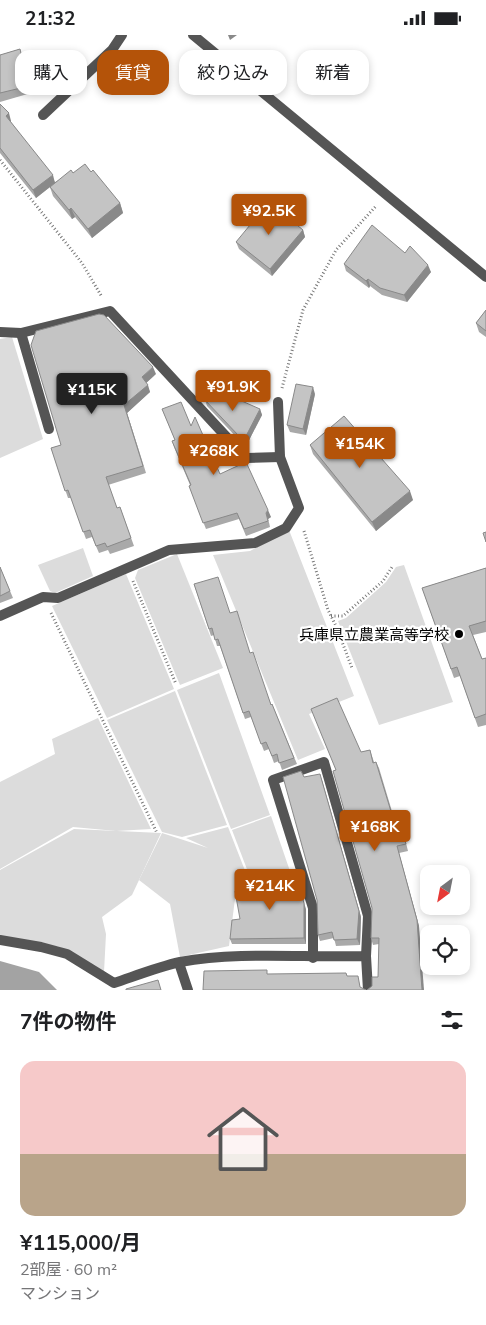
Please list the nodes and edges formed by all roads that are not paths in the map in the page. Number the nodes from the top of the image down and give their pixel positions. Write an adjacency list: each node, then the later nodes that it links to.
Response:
1 (122, 35): 3 (street)
2 (194, 35): 4 (street)
3 (43, 115)
4 (486, 277)
5 (0, 332): 6 (street)
6 (21, 333): 8 (street); 9 (street)
7 (278, 402): 9 (street)
8 (49, 429)
9 (280, 457): 10 (street)
10 (0, 616)
11 (0, 940): 14 (street)
12 (366, 956): 13 (street); 13 (street); 16 (street)
13 (313, 958): 14 (street)
14 (179, 963): 15 (street)
15 (188, 990)
16 (368, 990)

